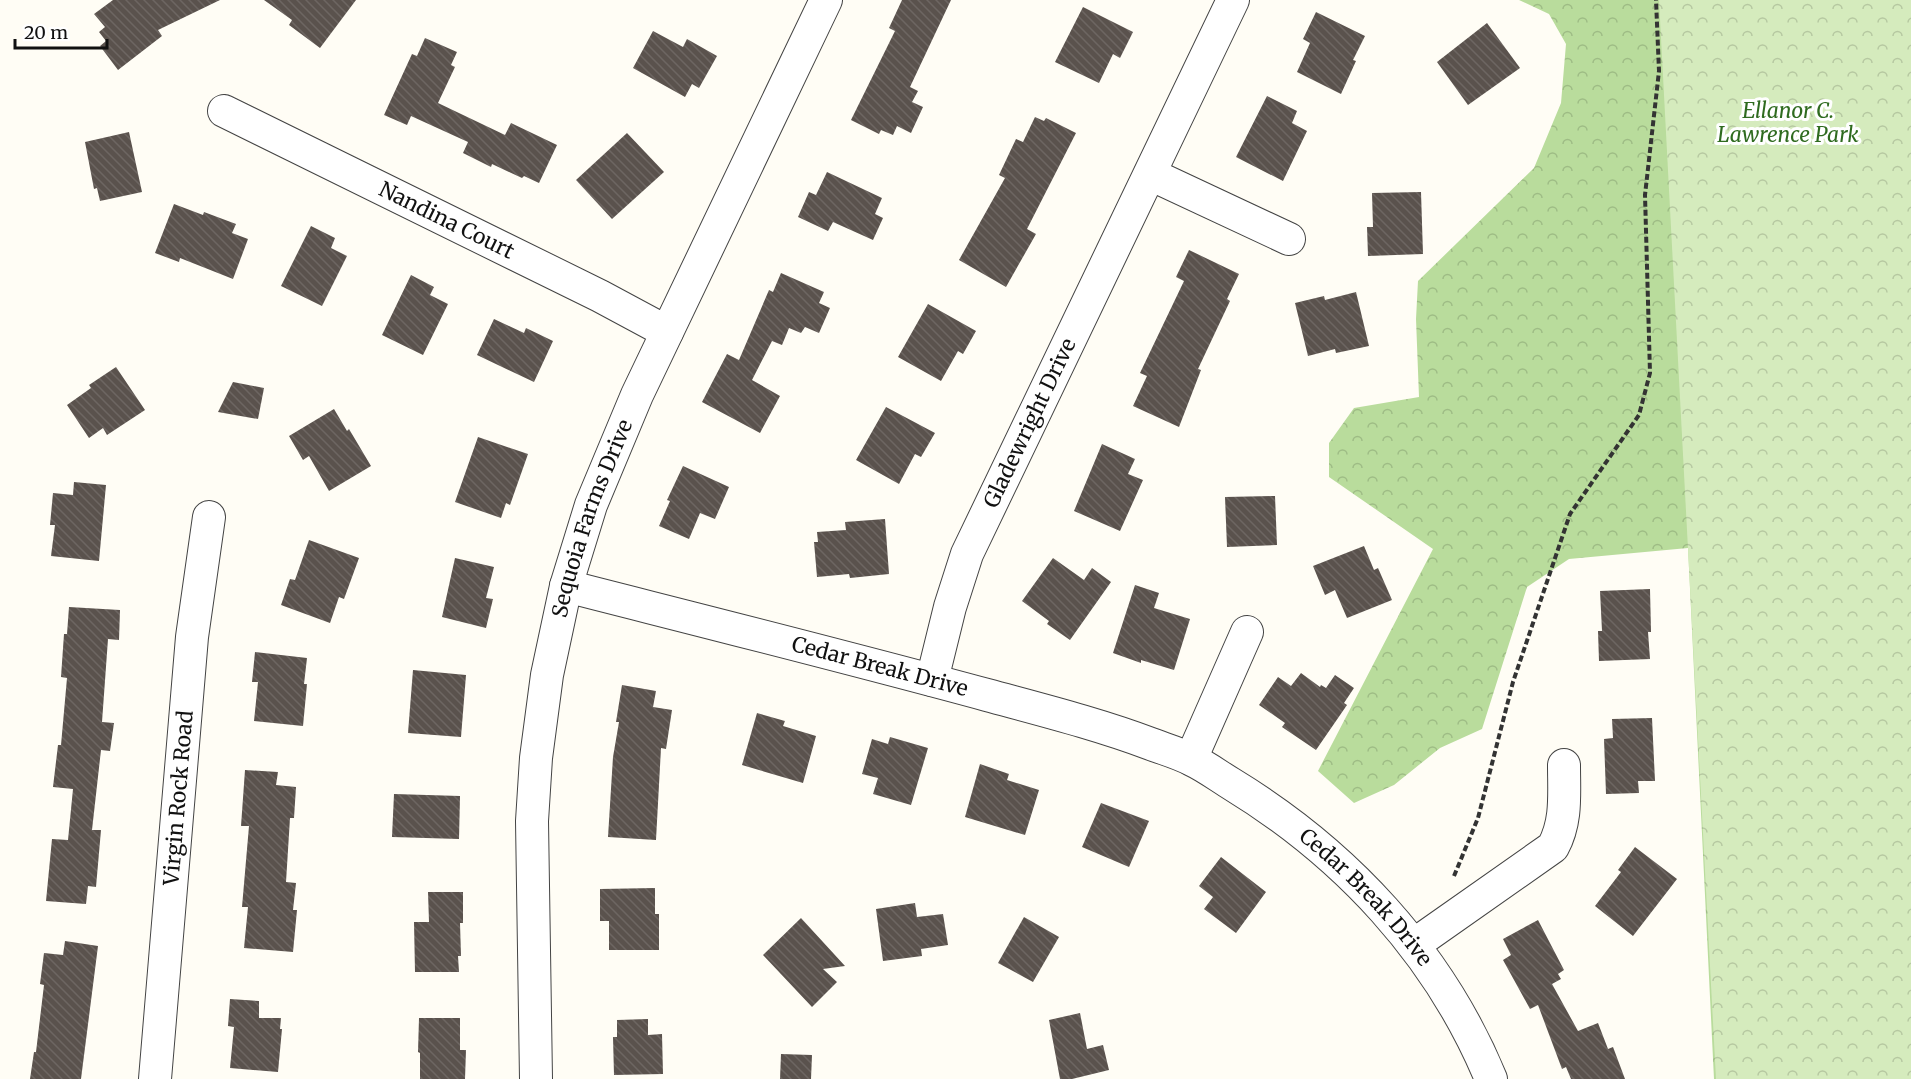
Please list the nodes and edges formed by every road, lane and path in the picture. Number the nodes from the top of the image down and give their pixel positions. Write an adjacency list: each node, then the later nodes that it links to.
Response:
1 (826, 0): 7 (street, Sequoia Farms Drive)
2 (1233, 0): 5 (street, Gladewright Drive)
3 (1656, 0): 14 (path)
4 (224, 111): 7 (street, Nandina Court)
5 (1150, 174): 6 (street); 11 (street, Gladewright Drive)
6 (1289, 240)
7 (667, 332): 9 (street, Sequoia Farms Drive)
8 (209, 517): 16 (street, Virgin Rock Road)
9 (566, 586): 11 (street, Cedar Break Drive); 17 (street, Sequoia Farms Drive)
10 (1247, 632): 12 (street)
11 (932, 680): 12 (street, Cedar Break Drive)
12 (1191, 759): 15 (street, Cedar Break Drive)
13 (1564, 765): 15 (street)
14 (1453, 878)
15 (1415, 944): 18 (street, Cedar Break Drive)
16 (154, 1079)
17 (536, 1079)
18 (1491, 1079)

